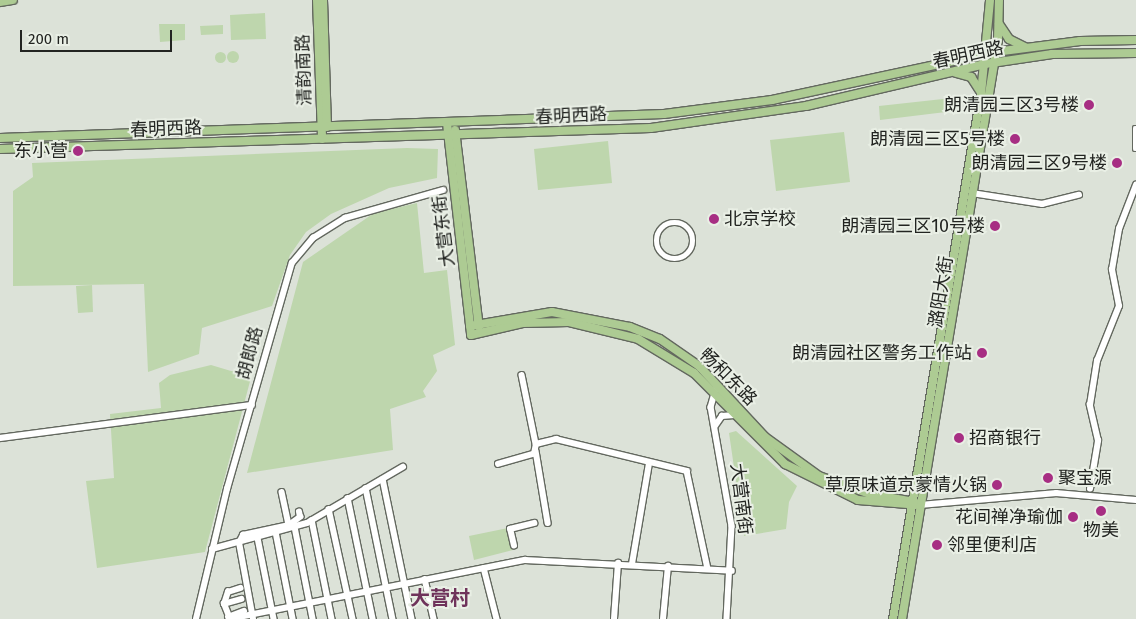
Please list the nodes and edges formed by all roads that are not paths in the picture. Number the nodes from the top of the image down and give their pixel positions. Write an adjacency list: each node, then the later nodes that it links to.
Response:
1 (13, 0): 6 (main road)
2 (317, 0): 18 (main road, 清韵南路)
3 (323, 0): 18 (main road, 清韵南路)
4 (990, 0): 10 (main road, 潞阳大街)
5 (999, 0): 7 (main road, 潞阳大街)
6 (0, 2)
7 (998, 24): 9 (main road); 10 (main road, 潞阳大街)
8 (1136, 40): 9 (main road, 春明西路)
9 (1027, 48): 10 (main road, 春明西路)
10 (991, 52): 12 (main road, 春明西路); 13 (main road, 潞阳大街)
11 (1136, 52): 13 (main road, 春明西路)
12 (962, 58): 15 (main road); 17 (main road, 春明西路)
13 (989, 64): 14 (main road, 春明西路); 16 (main road, 潞阳大街); 27 (main road, 潞阳大街)
14 (954, 72): 15 (main road, 春明西路); 16 (main road)
15 (945, 74): 20 (main road, 春明西路)
16 (981, 94): 49 (main road, 潞阳大街)
17 (451, 123): 18 (main road, 春明西路); 20 (main road, 大营东街)
18 (324, 126): 21 (main road, 春明西路); 22 (main road, 清韵南路)
19 (1136, 129): 23 (street)
20 (452, 135): 22 (main road, 春明西路); 30 (main road, 大营东街); 31 (main road, 大营东街)
21 (0, 138)
22 (324, 139): 24 (main road, 春明西路)
23 (1136, 148)
24 (0, 150)
25 (1136, 185): 45 (street)
26 (443, 190): 35 (street, 胡郎路)
27 (972, 193): 28 (street); 50 (main road, 潞阳大街)
28 (1078, 194)
29 (657, 239): 29 (street)
30 (470, 326): 31 (main road, 畅和东路); 32 (main road, 大营东街)
31 (479, 328): 32 (main road, 畅和东路); 34 (main road, 畅和东路)
32 (471, 335)
33 (522, 375): 39 (street)
34 (716, 390): 36 (main road, 畅和东路); 37 (street, 大营南街); 49 (main road, 畅和东路)
35 (252, 405): 38 (street); 61 (street, 胡郎路)
36 (734, 415): 37 (street); 49 (main road, 畅和东路)
37 (715, 426): 67 (street, 大营南街)
38 (0, 438)
39 (536, 447): 40 (street); 41 (street); 55 (street)
40 (649, 463): 63 (street); 66 (street)
41 (498, 464)
42 (403, 467): 43 (street)
43 (383, 479): 44 (street); 69 (street)
44 (366, 488): 47 (street); 71 (street)
45 (1090, 489)
46 (282, 492): 56 (street)
47 (348, 498): 51 (street); 72 (street)
48 (1136, 500): 50 (street, 畅和东路)
49 (912, 503): 50 (main road, 畅和东路); 97 (main road, 潞阳大街)
50 (920, 505): 98 (main road, 潞阳大街)
51 (329, 509): 53 (street); 73 (street)
52 (299, 512): 56 (street)
53 (312, 520): 56 (street); 75 (street)
54 (534, 523): 60 (street)
55 (548, 523)
56 (292, 526): 57 (street); 59 (street); 76 (street)
57 (276, 532): 58 (street); 78 (street)
58 (258, 538): 59 (street); 79 (street)
59 (239, 543): 61 (street); 82 (street)
60 (514, 546)
61 (212, 549): 83 (street, 胡郎路)
62 (618, 563): 63 (street); 65 (street); 94 (street)
63 (632, 564): 64 (street)
64 (668, 566): 66 (street); 95 (street)
65 (484, 568): 68 (street); 93 (street)
66 (708, 569): 67 (street)
67 (732, 571): 96 (street, 大营南街)
68 (425, 579): 69 (street); 92 (street)
69 (405, 583): 71 (street); 91 (street)
70 (240, 588): 77 (street)
71 (385, 588): 72 (street); 90 (street)
72 (367, 591): 73 (street); 89 (street)
73 (348, 595): 75 (street); 88 (street)
74 (241, 599): 77 (street)
75 (328, 599): 76 (street); 87 (street)
76 (310, 603): 78 (street); 86 (street)
77 (224, 604): 81 (street)
78 (291, 606): 79 (street); 85 (street)
79 (272, 610): 82 (street); 84 (street)
80 (244, 611): 81 (street)
81 (229, 617): 82 (street)
82 (252, 617)
83 (196, 619)
84 (274, 619)
85 (293, 619)
86 (313, 619)
87 (332, 619)
88 (352, 619)
89 (373, 619)
90 (393, 619)
91 (412, 619)
92 (434, 619)
93 (497, 619)
94 (614, 619)
95 (663, 619)
96 (727, 619)
97 (893, 619)
98 (902, 619)

